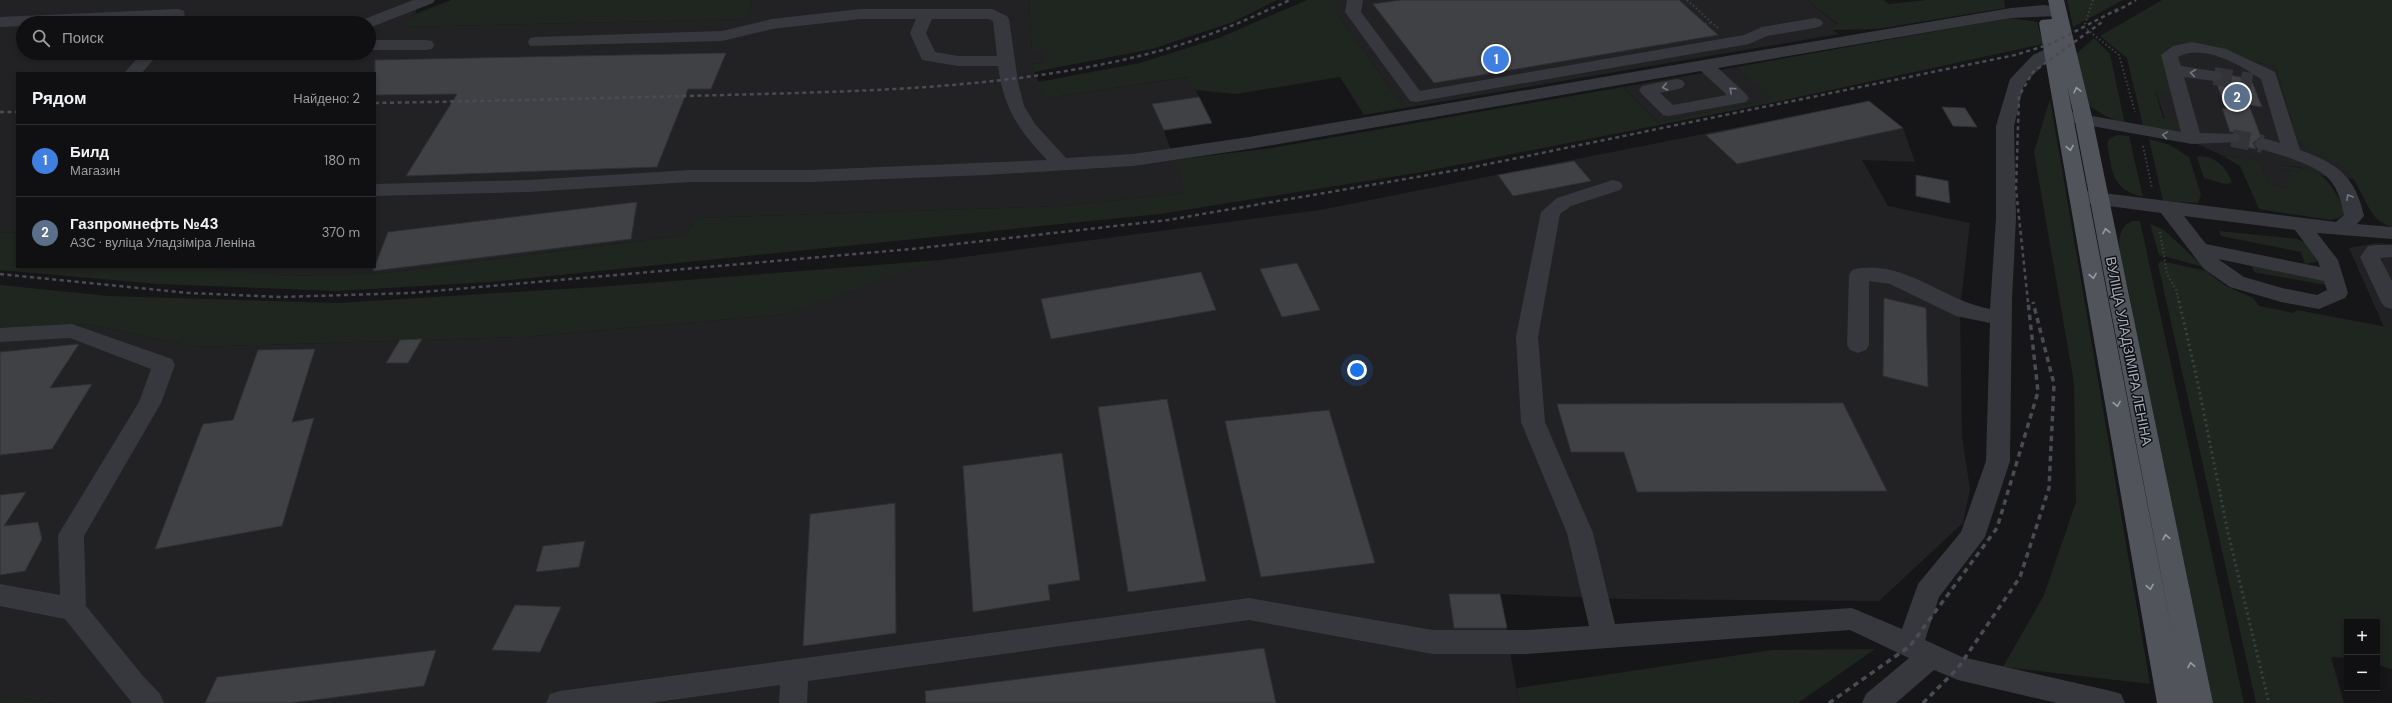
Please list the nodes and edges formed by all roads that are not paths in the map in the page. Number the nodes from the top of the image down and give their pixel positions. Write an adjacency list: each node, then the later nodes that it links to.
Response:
1 (427, 0): 7 (lane)
2 (1355, 0): 22 (lane)
3 (2050, 5): 11 (lane); 14 (main road, ВУЛІЦА УЛАДЗІМІРА ЛЕНІНА); 24 (main road, ВУЛІЦА УЛАДЗІМІРА ЛЕНІНА, one-way to 3)
4 (926, 14): 10 (lane); 16 (lane); 16 (lane)
5 (134, 16): 6 (lane)
6 (178, 16)
7 (376, 20)
8 (16, 21): 9 (lane)
9 (0, 22)
10 (536, 42)
11 (1838, 42): 22 (lane); 23 (lane)
12 (376, 45): 13 (lane)
13 (426, 45)
14 (2052, 52): 24 (main road, ВУЛІЦА УЛАДЗІМІРА ЛЕНІНА); 42 (lane)
15 (144, 60): 18 (lane)
16 (1008, 60): 29 (lane)
17 (2172, 70): 19 (lane, one-way to 17); 21 (lane); 26 (lane)
18 (133, 72)
19 (2214, 76)
20 (2252, 82): 21 (lane)
21 (2273, 88): 28 (lane)
22 (1416, 97): 23 (lane)
23 (1427, 113): 29 (lane)
24 (2074, 119): 26 (lane, one-way to 24); 32 (main road, ВУЛІЦА УЛАДЗІМІРА ЛЕНІНА, one-way to 32); 33 (main road, ВУЛІЦА УЛАДЗІМІРА ЛЕНІНА)
25 (2232, 138): 26 (lane)
26 (2192, 139)
27 (2263, 144): 28 (lane)
28 (2292, 153): 36 (lane, one-way to 28)
29 (1061, 164): 31 (lane)
30 (1613, 186): 47 (lane)
31 (376, 190)
32 (2078, 196): 33 (lane); 56 (main road, ВУЛІЦА УЛАДЗІМІРА ЛЕНІНА, one-way to 56)
33 (2100, 199): 34 (lane); 57 (main road, ВУЛІЦА УЛАДЗІМІРА ЛЕНІНА, one-way to 33)
34 (2162, 208): 35 (lane); 38 (lane)
35 (2300, 225): 36 (lane); 40 (lane)
36 (2340, 229): 37 (lane)
37 (2392, 233)
38 (2199, 249): 40 (lane); 40 (lane)
39 (2392, 251): 41 (lane)
40 (2333, 276)
41 (2392, 302)
42 (2000, 318): 44 (lane); 48 (lane)
43 (0, 335): 46 (lane)
44 (1858, 345)
45 (0, 595): 46 (lane)
46 (73, 609): 51 (lane)
47 (1605, 637): 48 (lane); 49 (lane)
48 (1921, 651): 50 (lane); 54 (lane)
49 (794, 671): 52 (lane); 53 (lane)
50 (2052, 697): 55 (lane)
51 (150, 703)
52 (560, 703)
53 (793, 703)
54 (1876, 703)
55 (2112, 703)
56 (2171, 703)
57 (2199, 703)

